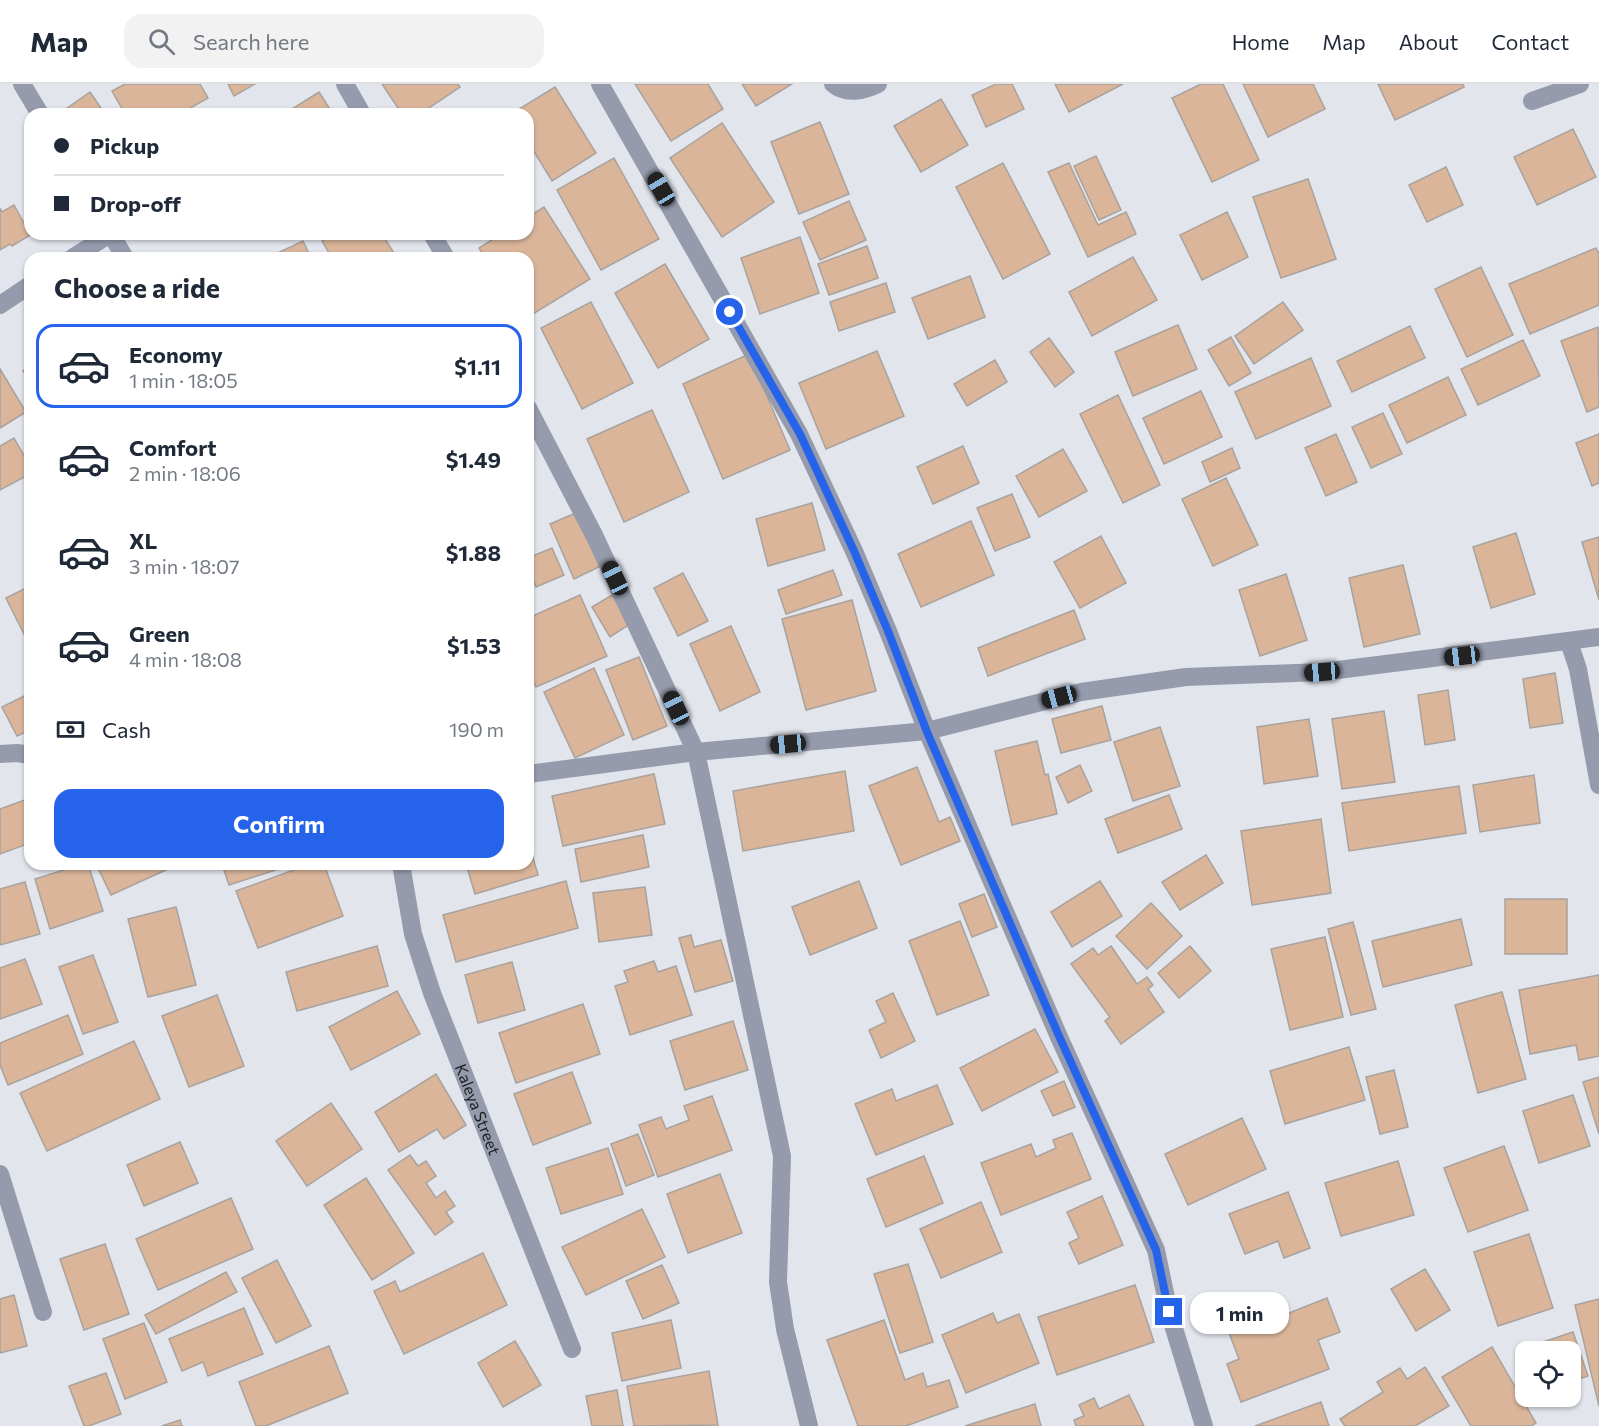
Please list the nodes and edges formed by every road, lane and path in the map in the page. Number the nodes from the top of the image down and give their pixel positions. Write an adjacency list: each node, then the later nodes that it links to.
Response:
1 (22, 84): 8 (street)
2 (345, 84): 9 (street)
3 (600, 84): 17 (street)
4 (833, 84): 5 (street)
5 (878, 84)
6 (1580, 84): 7 (street)
7 (1532, 101)
8 (36, 108)
9 (359, 108)
10 (100, 240): 11 (street)
11 (82, 252)
12 (24, 289): 13 (street)
13 (0, 305)
14 (534, 420): 18 (street)
15 (1599, 638): 16 (street)
16 (1569, 642): 17 (street); 22 (street)
17 (927, 732): 18 (street); 28 (street)
18 (696, 752): 21 (street); 27 (street)
19 (0, 754): 20 (street)
20 (24, 754)
21 (534, 773)
22 (1599, 785)
23 (401, 870): 26 (street, Kaleya Street)
24 (0, 1174): 25 (street)
25 (43, 1312)
26 (572, 1348)
27 (809, 1426)
28 (1204, 1426)

